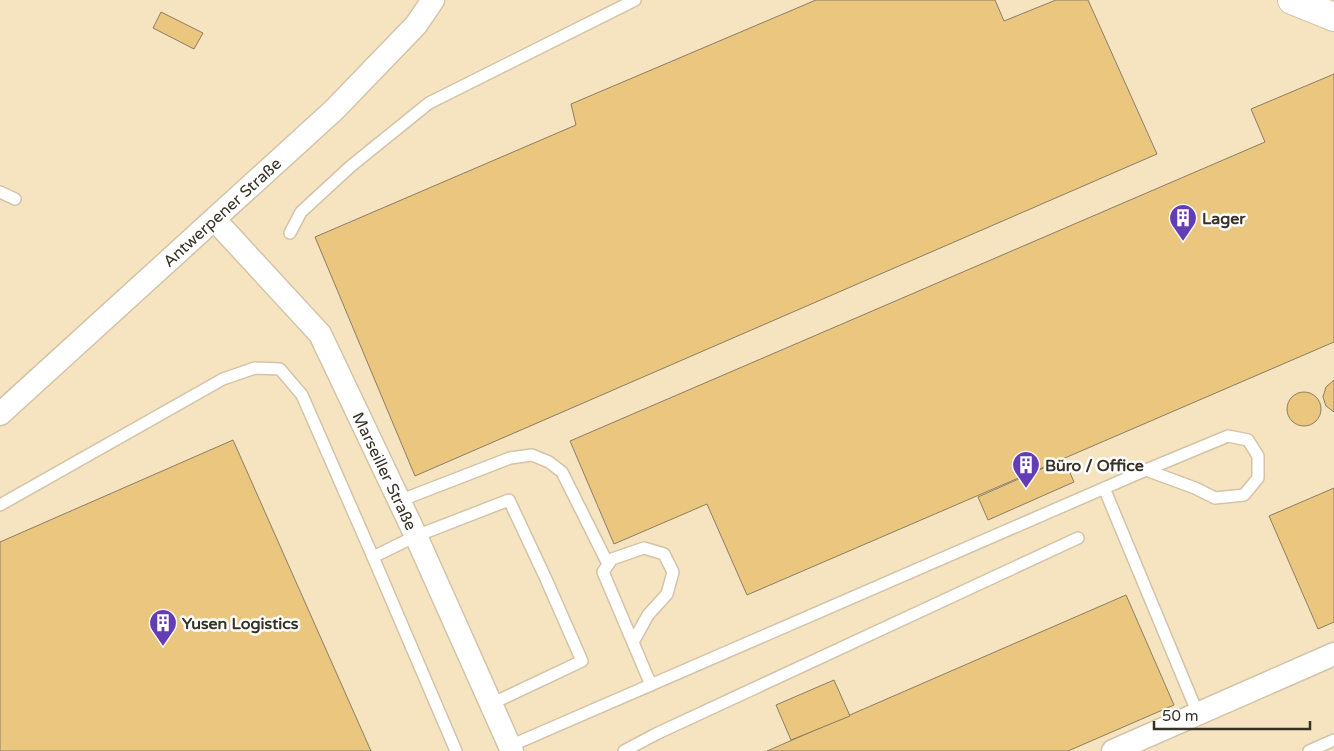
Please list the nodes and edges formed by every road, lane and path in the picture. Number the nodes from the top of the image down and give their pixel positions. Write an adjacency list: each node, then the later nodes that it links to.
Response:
1 (433, 0): 7 (street, Antwerpener Straße)
2 (635, 0): 8 (lane)
3 (1292, 0): 4 (main road)
4 (1334, 17)
5 (0, 192): 6 (lane)
6 (15, 199)
7 (214, 219): 9 (street, Antwerpener Straße); 12 (street, Marseiller Straße)
8 (290, 233)
9 (0, 414)
10 (1146, 470): 10 (lane); 11 (lane)
11 (1104, 488): 20 (lane); 22 (lane)
12 (400, 501): 14 (street, Marseiller Straße); 17 (lane)
13 (0, 505): 16 (lane)
14 (416, 536): 16 (lane); 21 (street, Marseiller Straße); 21 (lane)
15 (1078, 538): 26 (lane)
16 (372, 557): 25 (lane)
17 (608, 564): 18 (lane); 18 (lane)
18 (633, 642): 20 (lane)
19 (1334, 654): 22 (street)
20 (651, 685): 24 (lane)
21 (490, 704): 24 (street, Marseiller Straße)
22 (1198, 714): 27 (street)
23 (1334, 740): 28 (lane)
24 (511, 749)
25 (456, 751)
26 (624, 751)
27 (1113, 751)
28 (1309, 751)

